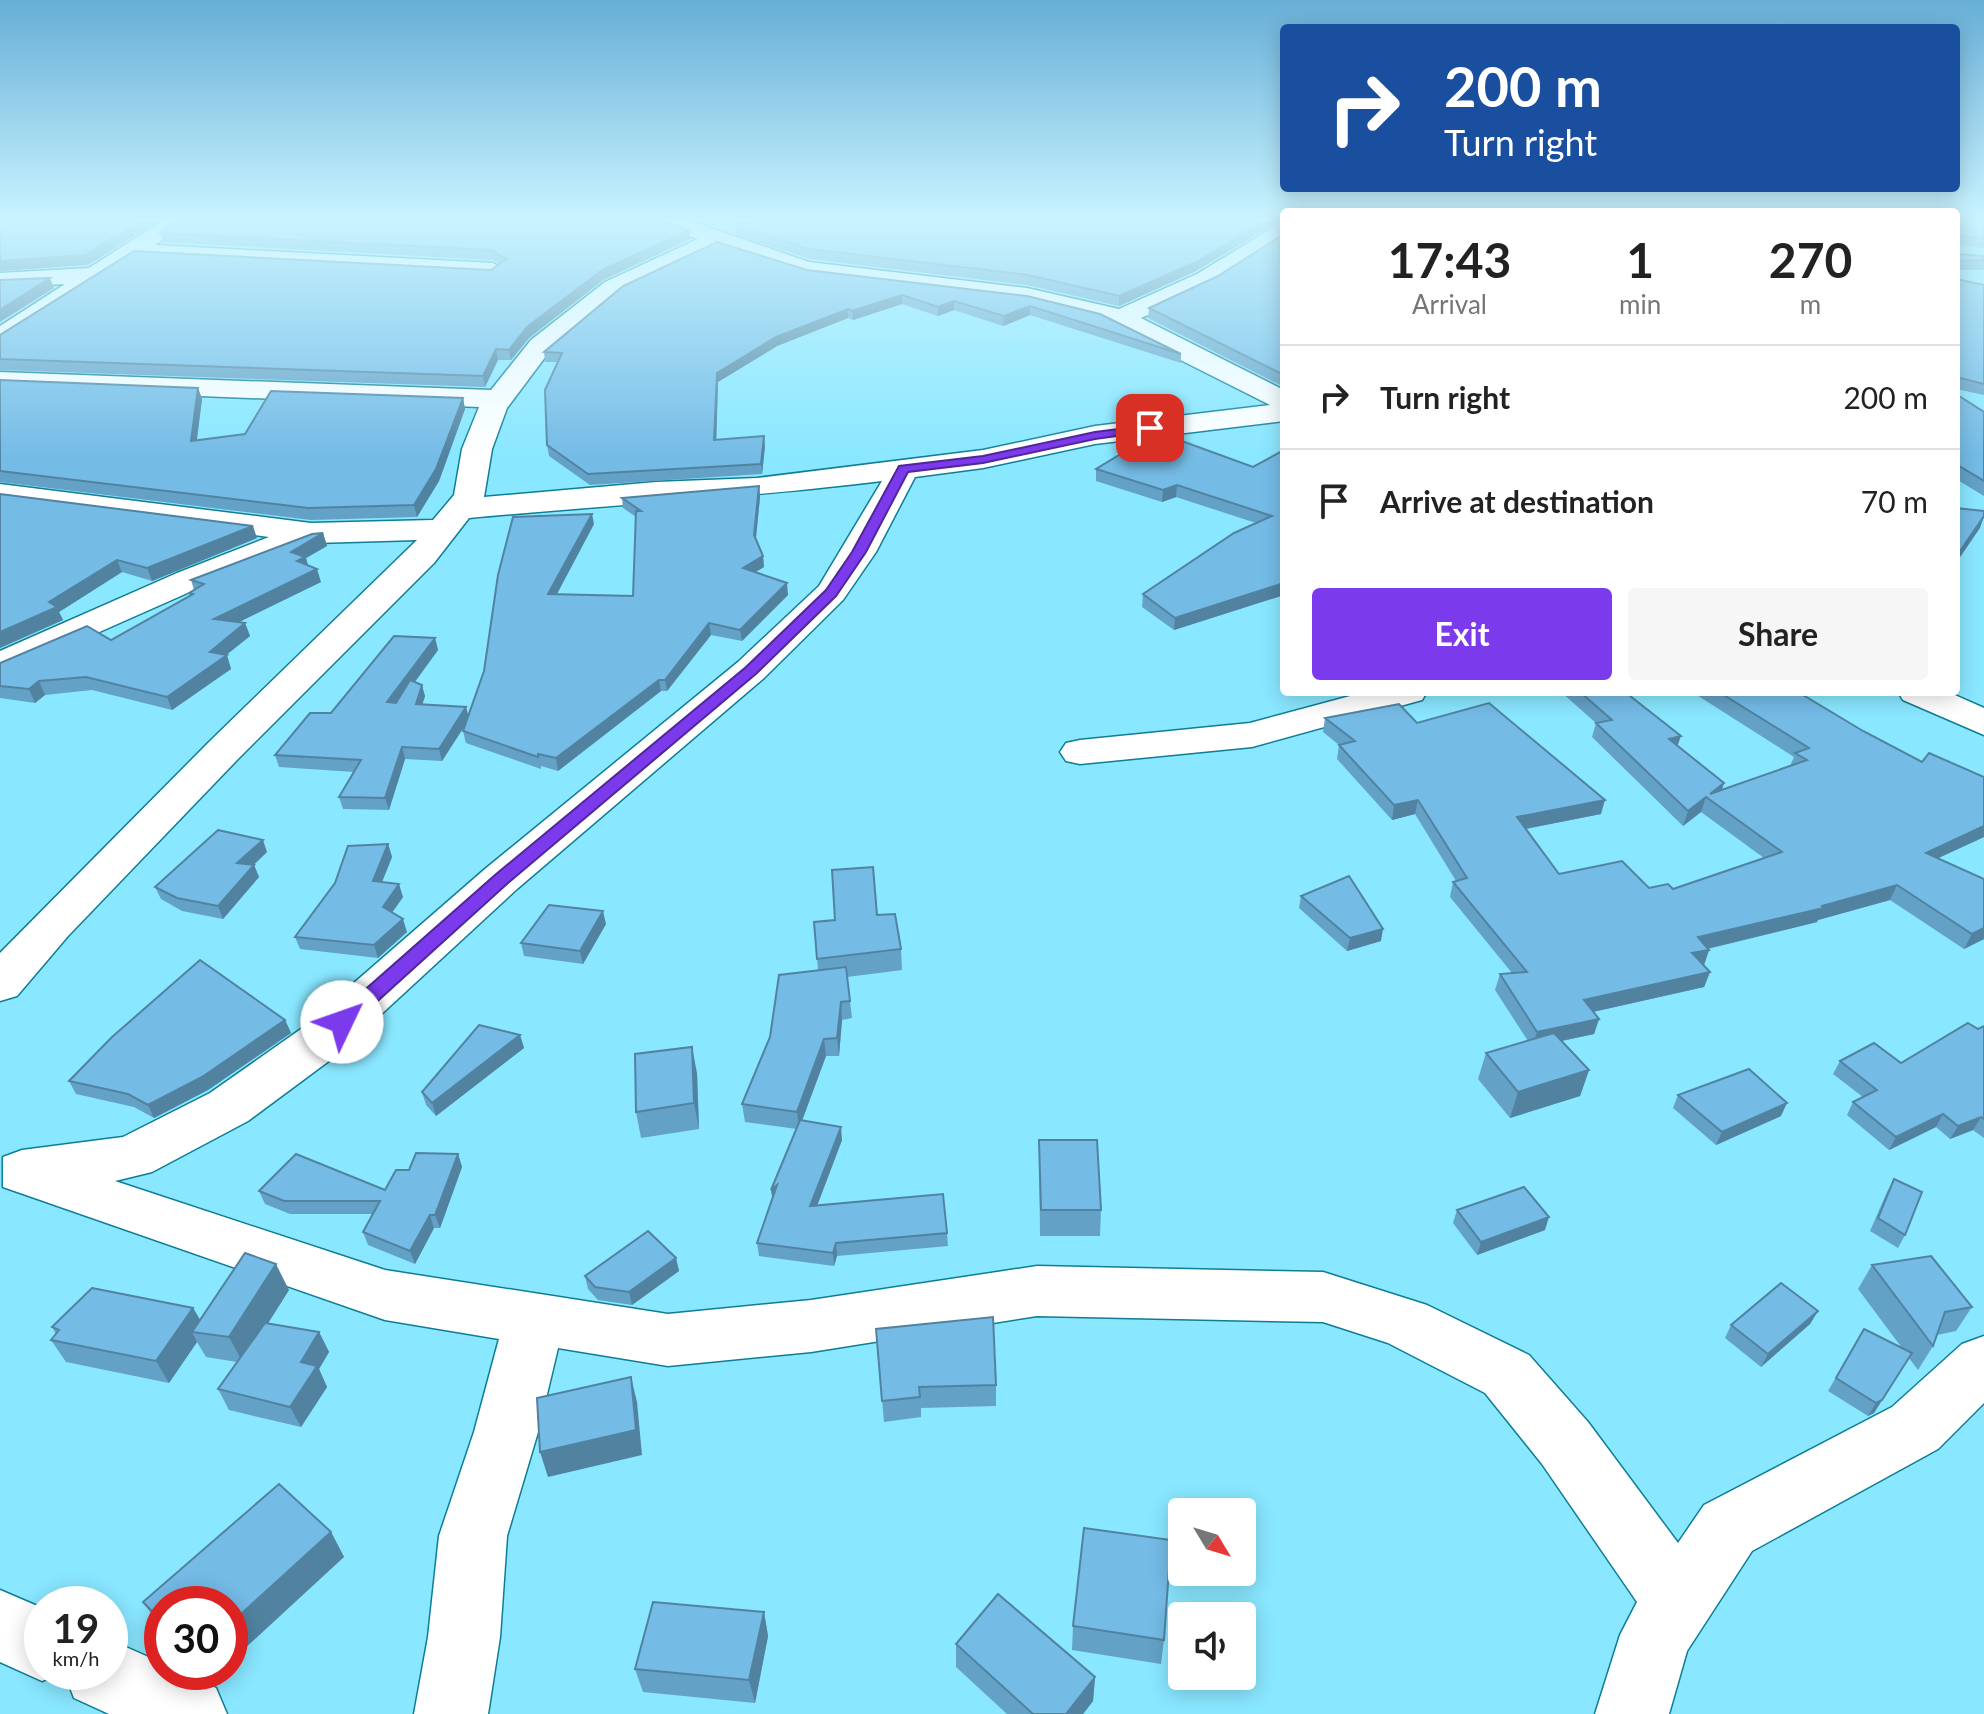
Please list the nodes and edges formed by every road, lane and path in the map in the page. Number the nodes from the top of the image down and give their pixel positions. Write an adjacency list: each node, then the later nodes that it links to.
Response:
1 (60, 298): 6 (street)
2 (601, 298): 8 (street)
3 (1039, 298): 5 (street)
4 (1167, 298): 5 (street)
5 (1119, 318): 9 (street)
6 (0, 337)
7 (0, 380): 8 (street)
8 (498, 399): 13 (street)
9 (1280, 399)
10 (1280, 412): 11 (street)
11 (904, 469): 13 (street); 21 (street)
12 (0, 493): 14 (street)
13 (451, 520): 14 (street); 20 (street)
14 (311, 533): 15 (street)
15 (0, 665)
16 (1393, 696): 19 (street)
17 (1926, 696): 18 (street)
18 (1984, 723)
19 (1080, 752)
20 (0, 984)
21 (11, 1170): 22 (street)
22 (535, 1317): 24 (street); 29 (street)
23 (1984, 1363): 24 (street)
24 (1678, 1601): 30 (street)
25 (0, 1625): 26 (street)
26 (24, 1636)
27 (128, 1685): 28 (street)
28 (190, 1714)
29 (451, 1714)
30 (1632, 1714)

